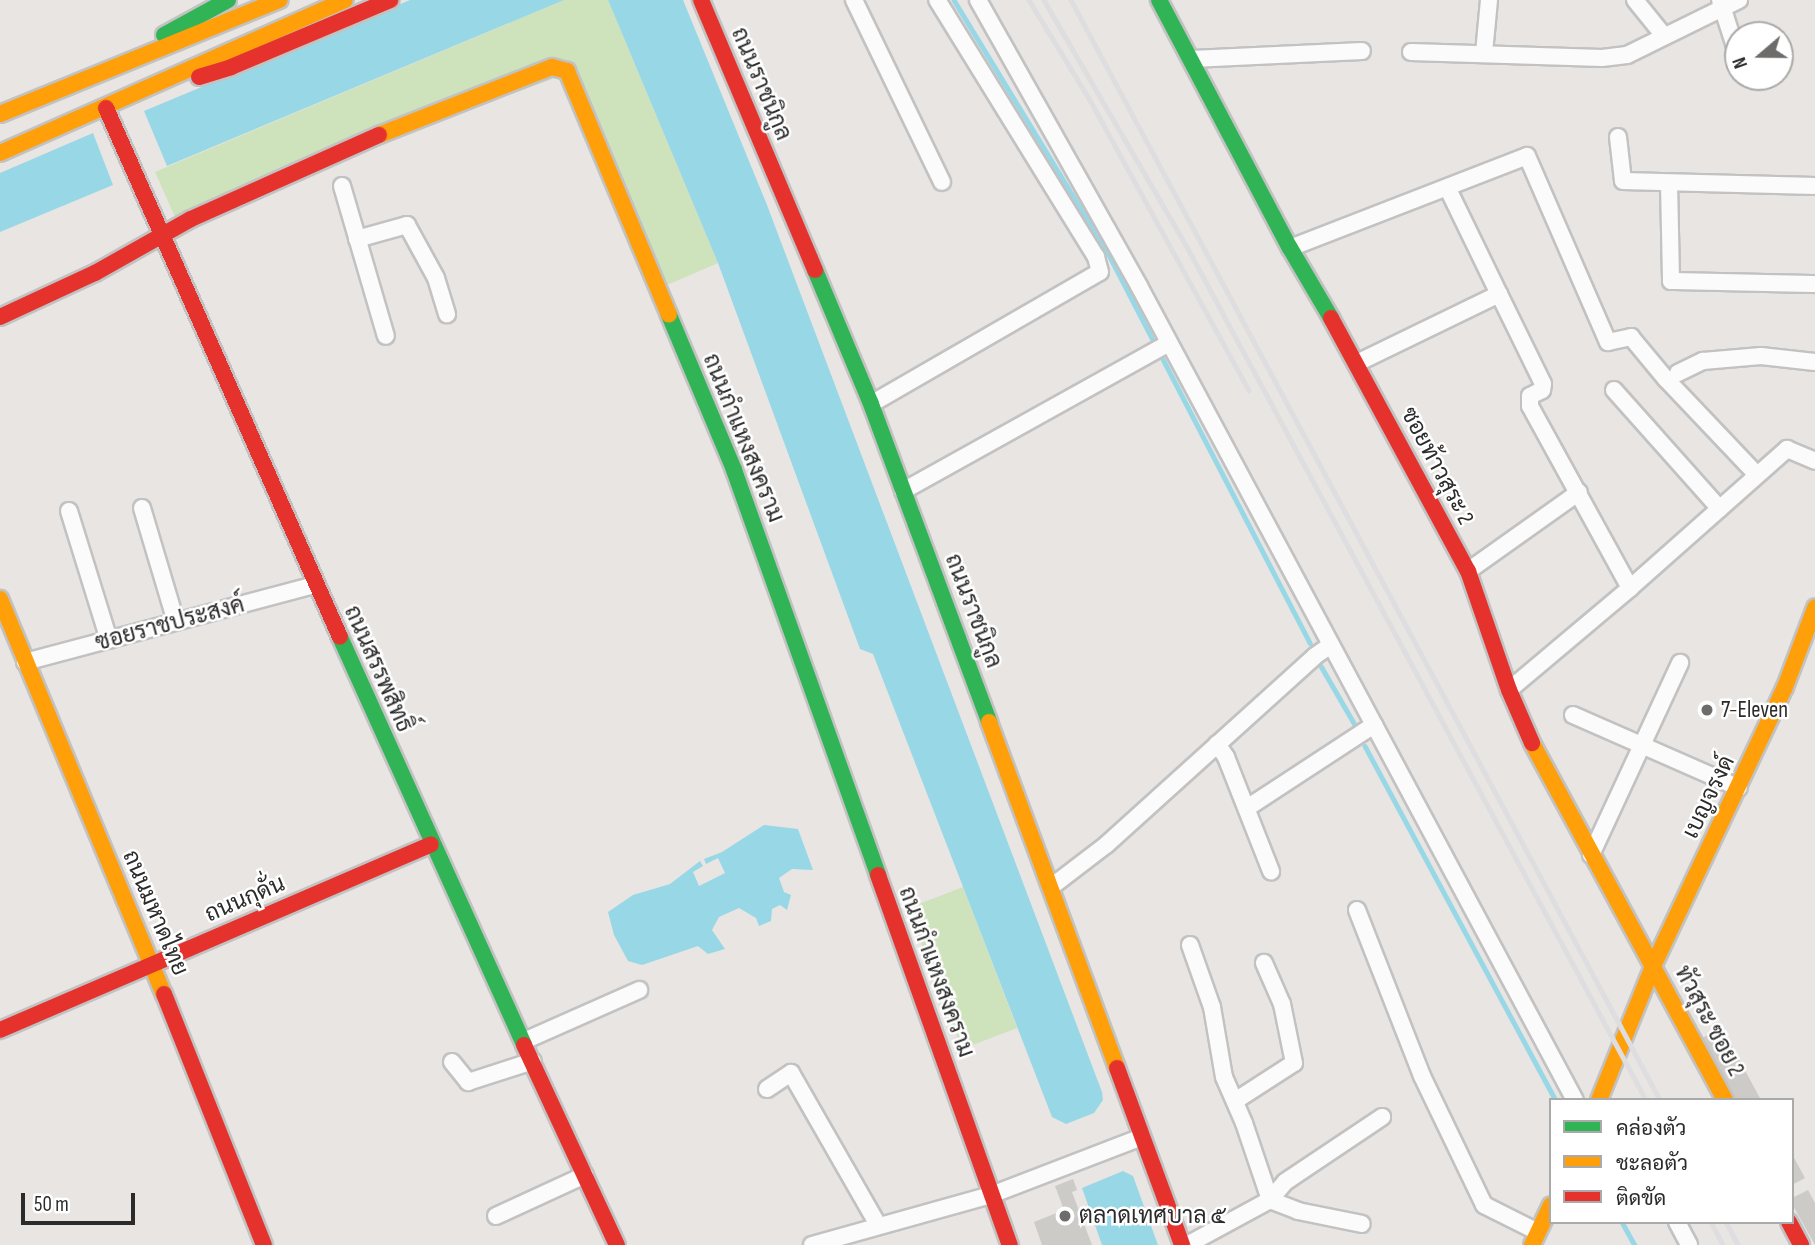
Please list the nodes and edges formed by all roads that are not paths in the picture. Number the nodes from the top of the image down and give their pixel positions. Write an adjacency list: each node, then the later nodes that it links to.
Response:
1 (228, 0): 20 (street)
2 (281, 0): 20 (street)
3 (345, 0): 21 (street)
4 (390, 0): 21 (street)
5 (701, 0): 44 (street, ถนนราชนิกูล)
6 (855, 0): 26 (street)
7 (978, 0): 39 (street)
8 (1159, 0): 19 (street, ซอยท้าวสุระ 2)
9 (1489, 0): 18 (street)
10 (1635, 0): 15 (street)
11 (1739, 0): 13 (street)
12 (944, 2): 44 (street)
13 (1721, 3): 14 (street); 15 (street)
14 (1727, 21)
15 (1664, 36): 18 (street)
16 (1362, 51): 19 (street)
17 (1411, 52): 18 (street)
18 (1484, 53)
19 (1192, 60): 33 (street, ซอยท้าวสุระ 2)
20 (113, 67): 23 (street)
21 (128, 98): 22 (street)
22 (106, 108): 25 (street); 31 (street, ถนนสรรพสิทธิ์)
23 (0, 114)
24 (1619, 137): 27 (street)
25 (0, 153)
26 (942, 182)
27 (1669, 183): 29 (street); 34 (street)
28 (342, 186): 32 (street)
29 (1815, 186)
30 (1448, 188): 33 (street); 35 (street); 46 (street)
31 (160, 237): 37 (street); 53 (street, ถนนสรรพสิทธิ์); 91 (street, ถนนกำแหงสงคราม)
32 (358, 239): 36 (street); 38 (street)
33 (1290, 248): 41 (street, ซอยท้าวสุระ 2)
34 (1815, 285)
35 (1499, 294): 41 (street); 48 (street)
36 (447, 314)
37 (0, 317)
38 (386, 336)
39 (1162, 346): 47 (street); 59 (street)
40 (1815, 362): 42 (street)
41 (1357, 363): 52 (street, ซอยท้าวสุระ 2)
42 (1678, 373)
43 (1614, 390): 50 (street)
44 (871, 404): 47 (street, ถนนราชนิกูล)
45 (1815, 461): 46 (street)
46 (1757, 475): 50 (street)
47 (903, 491): 72 (street, ถนนราชนิกูล)
48 (1579, 492): 52 (street); 54 (street)
49 (142, 508): 57 (street)
50 (1720, 509): 54 (street)
51 (69, 511): 58 (street)
52 (1468, 571): 62 (street, ซอยท้าวสุระ 2)
53 (315, 585): 57 (street, ซอยราชประสงค์); 69 (street, ถนนสรรพสิทธิ์)
54 (1630, 588): 62 (street)
55 (0, 599): 60 (street, ถนนมหาดไทย)
56 (1815, 608): 67 (street, เบญจรงด์)
57 (176, 622): 58 (street, ซอยราชประสงค์)
58 (109, 640): 60 (street, ซอยราชประสงค์)
59 (1331, 645): 64 (street); 65 (street)
60 (25, 662): 75 (street, ถนนมหาดไทย)
61 (1680, 663): 66 (street)
62 (1509, 690): 70 (street, ซอยท้าวสุระ 2)
63 (1573, 715): 66 (street)
64 (1374, 725): 68 (street); 84 (street)
65 (1217, 744): 68 (street); 72 (street)
66 (1642, 745): 67 (street); 70 (street)
67 (1739, 788): 77 (street, เบญจรงด์)
68 (1247, 808): 71 (street)
69 (432, 844): 75 (street, ถนนกุดั่น); 80 (street, ถนนสรรพสิทธิ์)
70 (1591, 855): 77 (street, ซอยท้าวสุระ 2)
71 (1271, 871)
72 (1051, 887): 89 (street, ถนนราชนิกูล)
73 (1357, 910): 99 (street)
74 (1190, 945): 87 (street)
75 (152, 963): 79 (street, ถนนกุดั่น); 100 (street, ถนนมหาดไทย)
76 (1264, 963): 87 (street)
77 (1654, 964): 85 (street, เบญจรงด์); 86 (street, ทัวสุระ ซอย 2)
78 (639, 990): 80 (street)
79 (0, 1030)
80 (524, 1041): 82 (street, ถนนสรรพสิทธิ์)
81 (452, 1062): 82 (street)
82 (533, 1062): 90 (street, ถนนสรรพสิทธิ์)
83 (767, 1089): 98 (street)
84 (1574, 1098)
85 (1600, 1098)
86 (1724, 1098)
87 (1235, 1101): 92 (street)
88 (1382, 1117): 92 (street)
89 (1142, 1137): 91 (street); 104 (street, ถนนราชนิกูล)
90 (585, 1175): 94 (street); 101 (street, ถนนสรรพสิทธิ์)
91 (991, 1195): 98 (street); 103 (street, ถนนกำแหงสงคราม)
92 (1270, 1200): 95 (street); 104 (street)
93 (1549, 1209): 99 (street)
94 (496, 1216)
95 (1362, 1224)
96 (1678, 1224): 105 (street)
97 (1790, 1224): 106 (street)
98 (878, 1225): 102 (street)
99 (1535, 1238)
100 (264, 1245)
101 (617, 1245)
102 (812, 1245)
103 (1010, 1245)
104 (1185, 1245)
105 (1689, 1245)
106 (1801, 1245)

